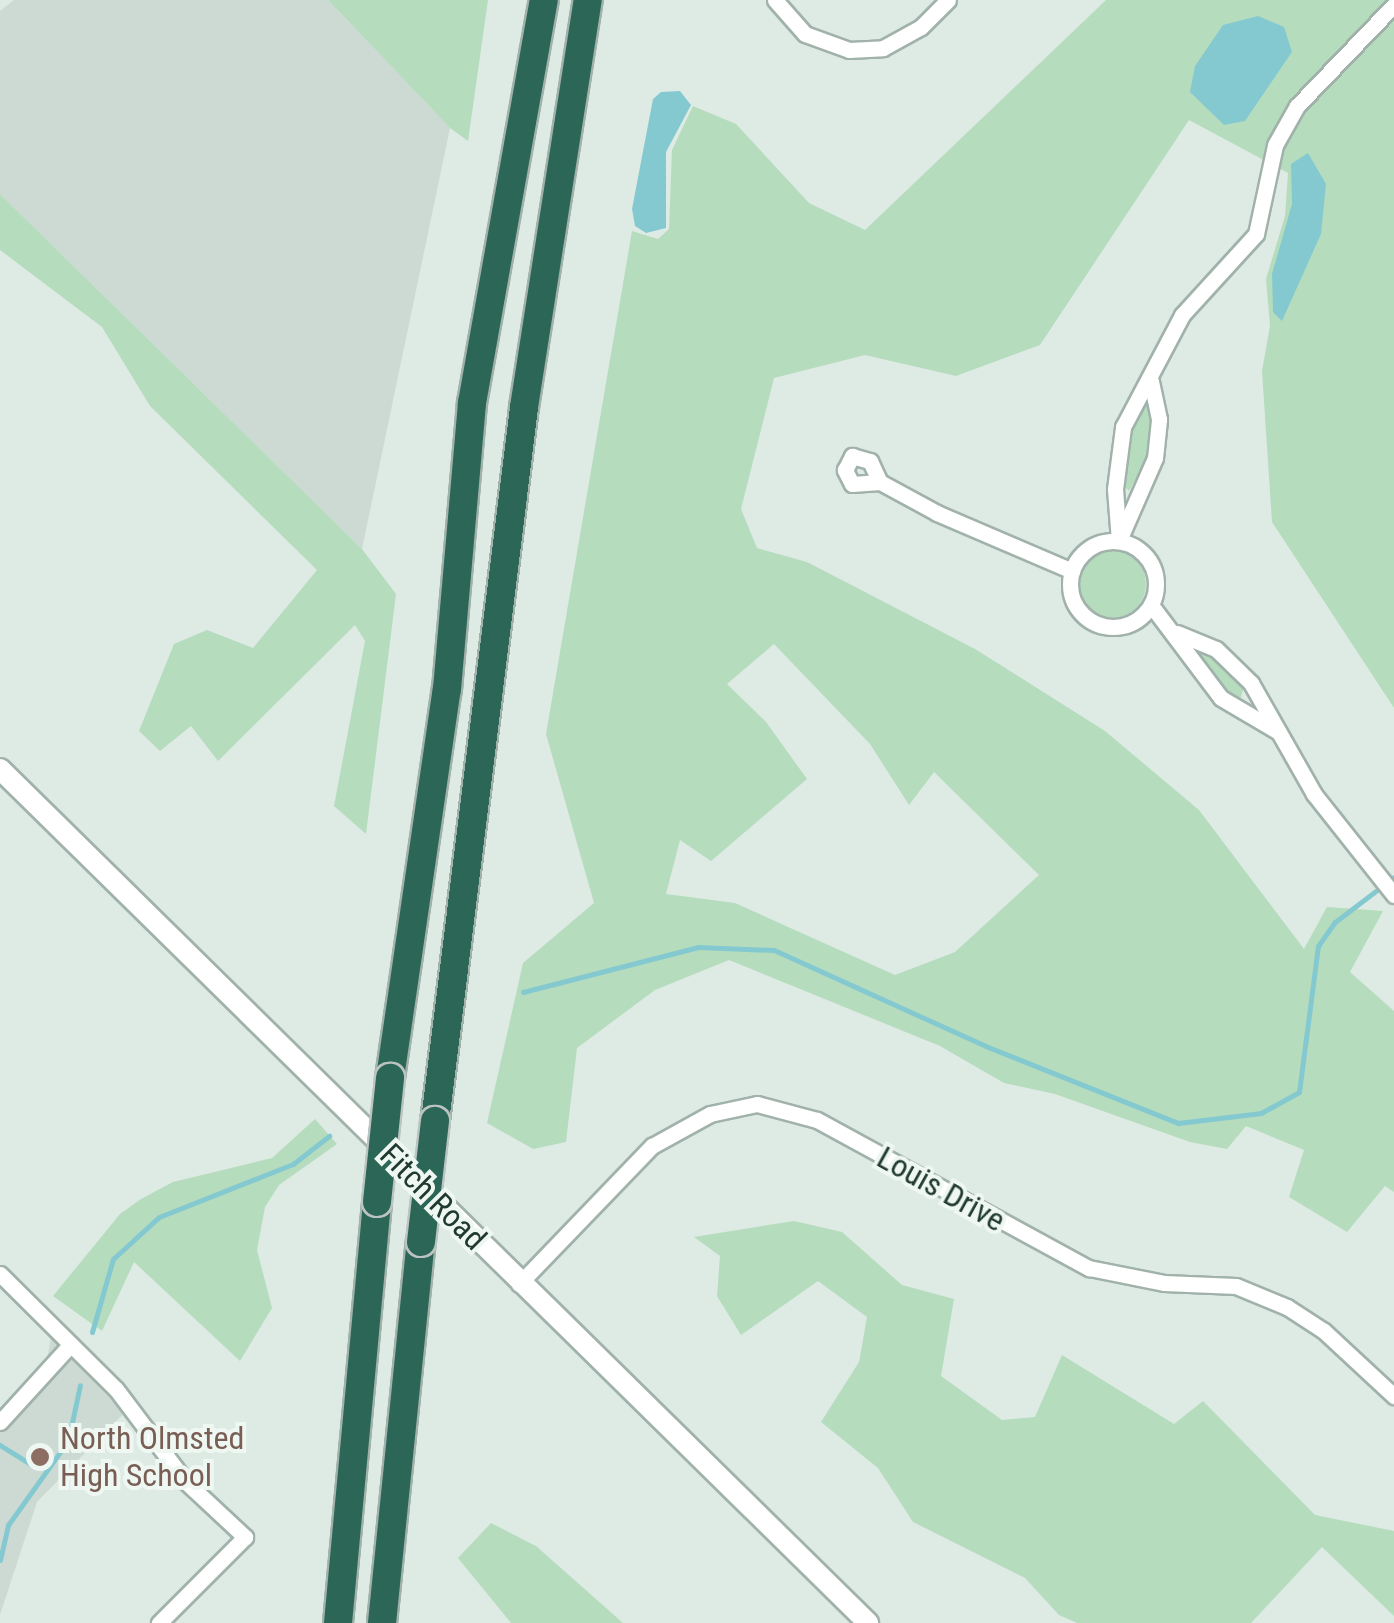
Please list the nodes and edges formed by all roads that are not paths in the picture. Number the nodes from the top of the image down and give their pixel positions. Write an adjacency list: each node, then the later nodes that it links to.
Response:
1 (544, 0): 21 (highway, bridge)
2 (588, 0): 22 (highway, bridge)
3 (774, 0): 4 (street)
4 (948, 0)
5 (1394, 5): 6 (street)
6 (1151, 380): 8 (street); 8 (street)
7 (880, 482): 9 (street)
8 (1119, 541): 9 (street); 10 (street)
9 (1072, 571): 10 (street)
10 (1152, 605): 11 (street)
11 (1177, 633): 12 (street); 12 (street)
12 (1280, 733): 14 (street)
13 (0, 769): 16 (street, Fitch Road)
14 (1394, 895)
15 (0, 1274): 17 (street)
16 (519, 1284): 18 (street, Louis Drive); 23 (street, Fitch Road)
17 (71, 1344): 19 (street); 20 (street)
18 (1394, 1396)
19 (0, 1422)
20 (159, 1623)
21 (338, 1623)
22 (382, 1623)
23 (868, 1623)

